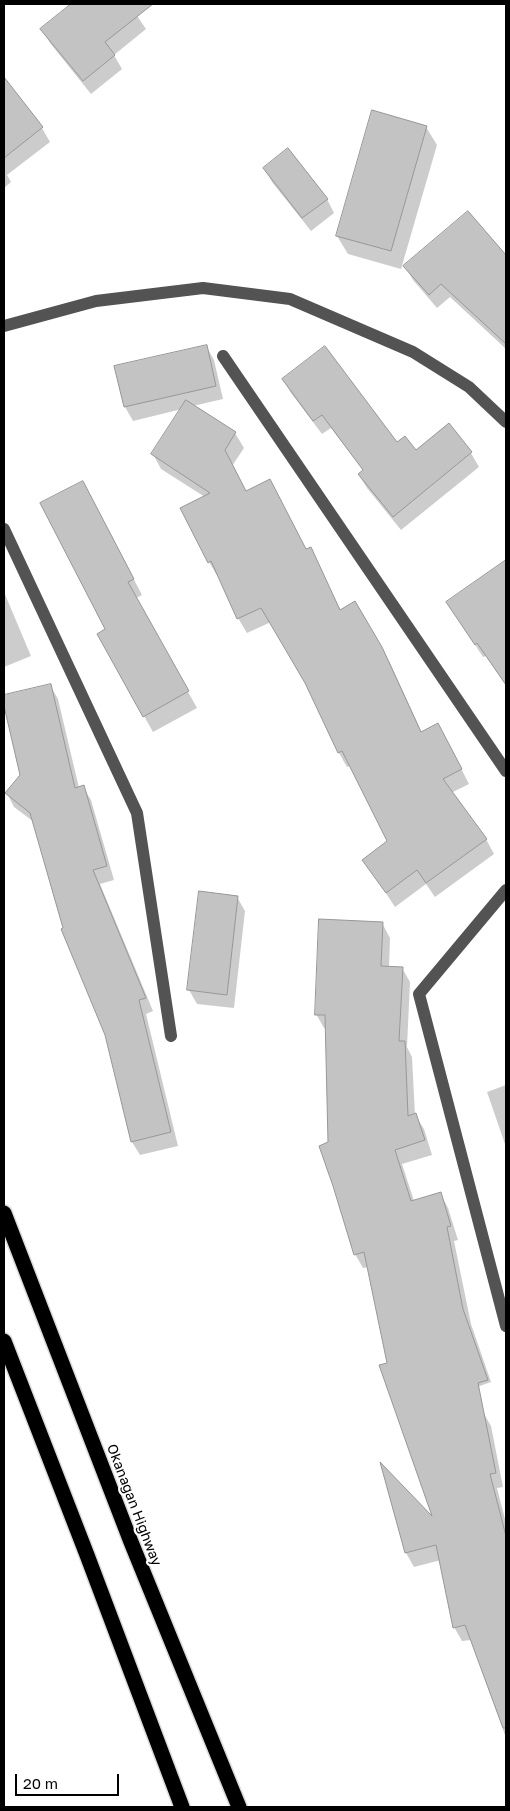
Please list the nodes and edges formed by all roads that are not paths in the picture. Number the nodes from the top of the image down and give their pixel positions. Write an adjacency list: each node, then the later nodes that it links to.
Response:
1 (4, 326): 3 (lane)
2 (223, 356): 5 (lane)
3 (506, 422)
4 (4, 529): 7 (lane)
5 (506, 771)
6 (506, 890): 9 (lane)
7 (171, 1036)
8 (4, 1213): 12 (highway, Okanagan Highway)
9 (506, 1326)
10 (4, 1341): 11 (highway)
11 (182, 1807)
12 (239, 1807)

